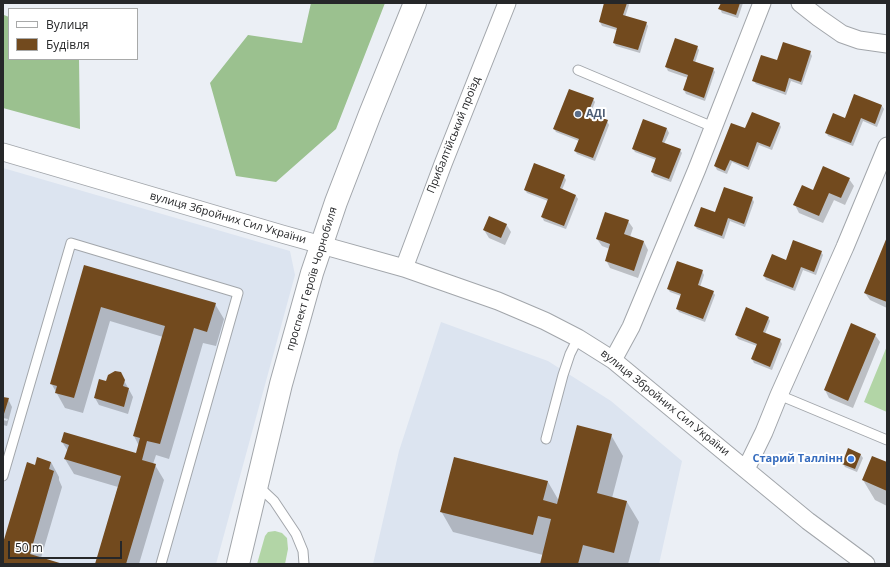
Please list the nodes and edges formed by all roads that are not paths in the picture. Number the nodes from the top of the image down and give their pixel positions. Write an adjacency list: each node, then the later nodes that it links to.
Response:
1 (415, 3): 10 (street, проспект Героїв Чорнобиля)
2 (508, 3): 11 (street, Прибалтійський проїзд)
3 (762, 3): 7 (street)
4 (800, 3): 5 (street)
5 (887, 44)
6 (578, 70): 7 (lane)
7 (713, 127): 13 (street)
8 (887, 146): 14 (street)
9 (3, 152): 10 (street, вулиця Збройних Сил України)
10 (321, 245): 11 (street, вулиця Збройних Сил України); 19 (street, проспект Героїв Чорнобиля)
11 (404, 268): 12 (street, вулиця Збройних Сил України)
12 (578, 338): 13 (street, вулиця Збройних Сил України); 15 (lane)
13 (613, 360): 17 (street, вулиця Збройних Сил України)
14 (779, 396): 16 (lane); 17 (street)
15 (546, 439)
16 (887, 440)
17 (746, 469): 23 (street, вулиця Збройних Сил України)
18 (3, 476): 20 (lane)
19 (256, 484): 21 (street, проспект Героїв Чорнобиля); 22 (lane)
20 (161, 564)
21 (238, 564)
22 (304, 564)
23 (866, 564)

